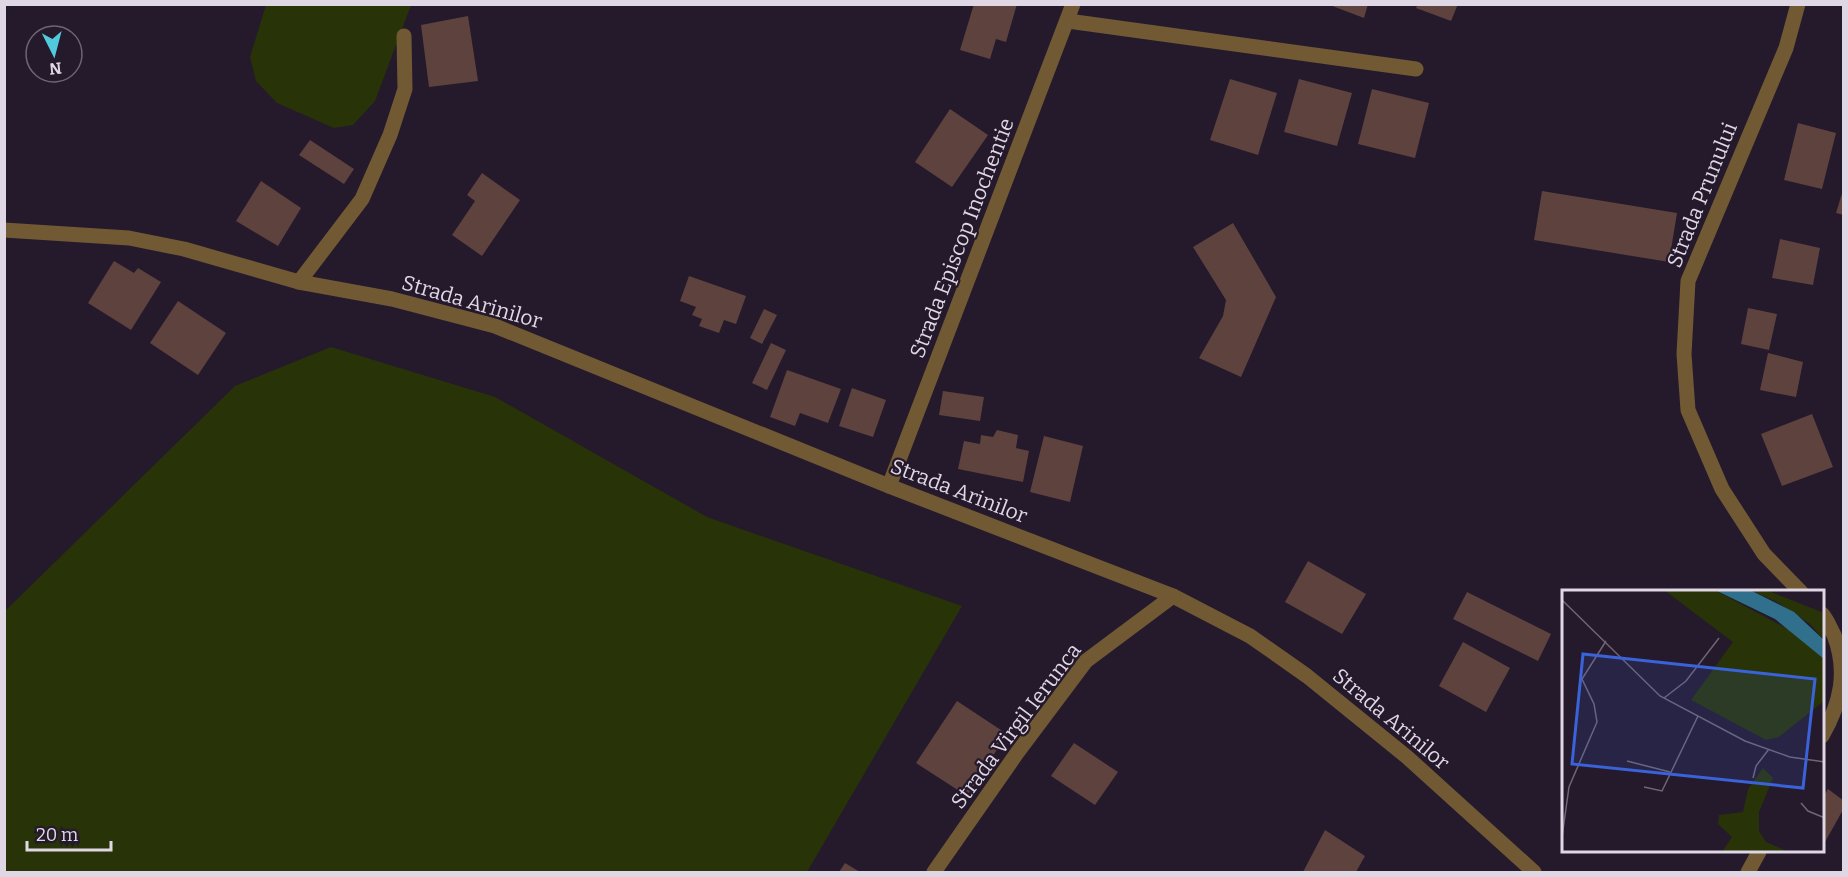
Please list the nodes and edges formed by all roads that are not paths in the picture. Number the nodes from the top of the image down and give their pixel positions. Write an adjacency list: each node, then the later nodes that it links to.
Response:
1 (1073, 4): 3 (street, Strada Episcop Inochentie)
2 (1798, 4): 9 (street, Strada Prunului)
3 (1068, 21): 5 (street); 8 (street, Strada Episcop Inochentie)
4 (404, 36): 7 (street)
5 (1416, 69)
6 (4, 230): 7 (street, Strada Arinilor)
7 (299, 282): 8 (street, Strada Arinilor)
8 (889, 486): 10 (street, Strada Arinilor)
9 (1799, 590)
10 (1173, 596): 14 (street, Strada Virgil Ierunca); 15 (street, Strada Arinilor)
11 (1824, 617): 12 (street)
12 (1824, 733)
13 (1759, 853): 16 (street)
14 (934, 873)
15 (1534, 873)
16 (1748, 873)

